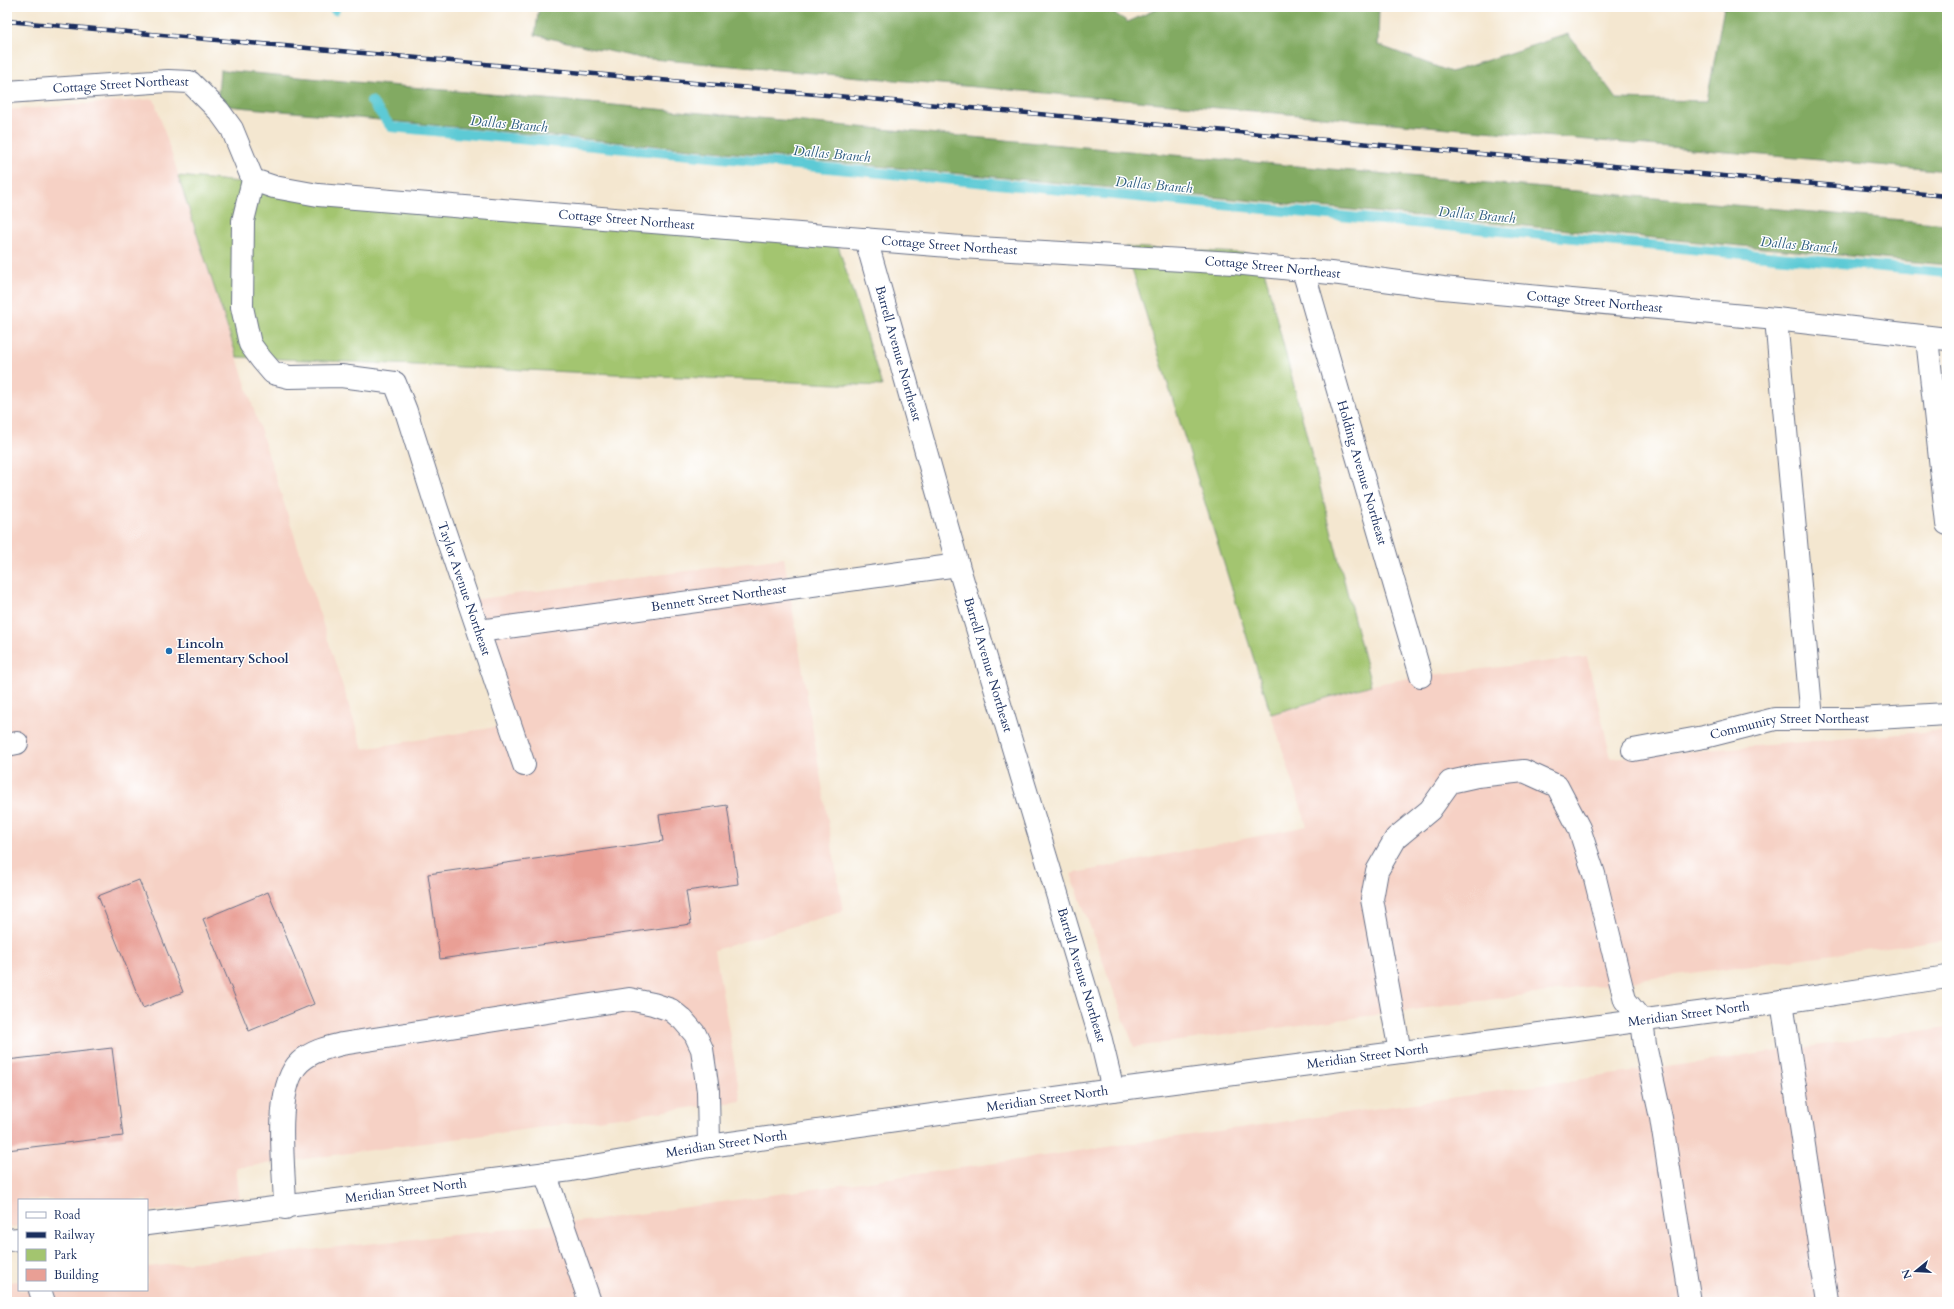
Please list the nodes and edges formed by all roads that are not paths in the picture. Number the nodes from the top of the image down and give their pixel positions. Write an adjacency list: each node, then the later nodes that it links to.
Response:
1 (7, 92): 2 (street, Cottage Street Northeast)
2 (253, 180): 3 (street, Cottage Street Northeast); 9 (street, Taylor Avenue Northeast)
3 (866, 240): 4 (street, Cottage Street Northeast); 8 (street, Barrell Avenue Northeast)
4 (1302, 270): 5 (street, Cottage Street Northeast); 10 (street, Holding Avenue Northeast)
5 (1776, 319): 6 (street, Cottage Street Northeast); 12 (street)
6 (1937, 338): 7 (street)
7 (1947, 524)
8 (958, 566): 9 (street, Bennett Street Northeast); 19 (street, Barrell Avenue Northeast)
9 (479, 632): 14 (street, Taylor Avenue Northeast)
10 (1421, 676)
11 (1947, 714): 12 (street, Community Street Northeast)
12 (1812, 719): 13 (street, Community Street Northeast)
13 (1633, 750)
14 (524, 765)
15 (1947, 977): 16 (street, Meridian Street North)
16 (1782, 1002): 17 (street, Meridian Street North); 30 (street)
17 (1642, 1021): 18 (street, Meridian Street North); 18 (street); 29 (street)
18 (1400, 1052): 19 (street, Meridian Street North)
19 (1113, 1090): 20 (street, Meridian Street North)
20 (709, 1146): 21 (street, Meridian Street North); 22 (street)
21 (545, 1173): 22 (street, Meridian Street North); 28 (street)
22 (285, 1208): 23 (street, Meridian Street North)
23 (148, 1224)
24 (18, 1239): 25 (street)
25 (7, 1240)
26 (40, 1291): 27 (street)
27 (44, 1302)
28 (590, 1302)
29 (1690, 1302)
30 (1828, 1302)

